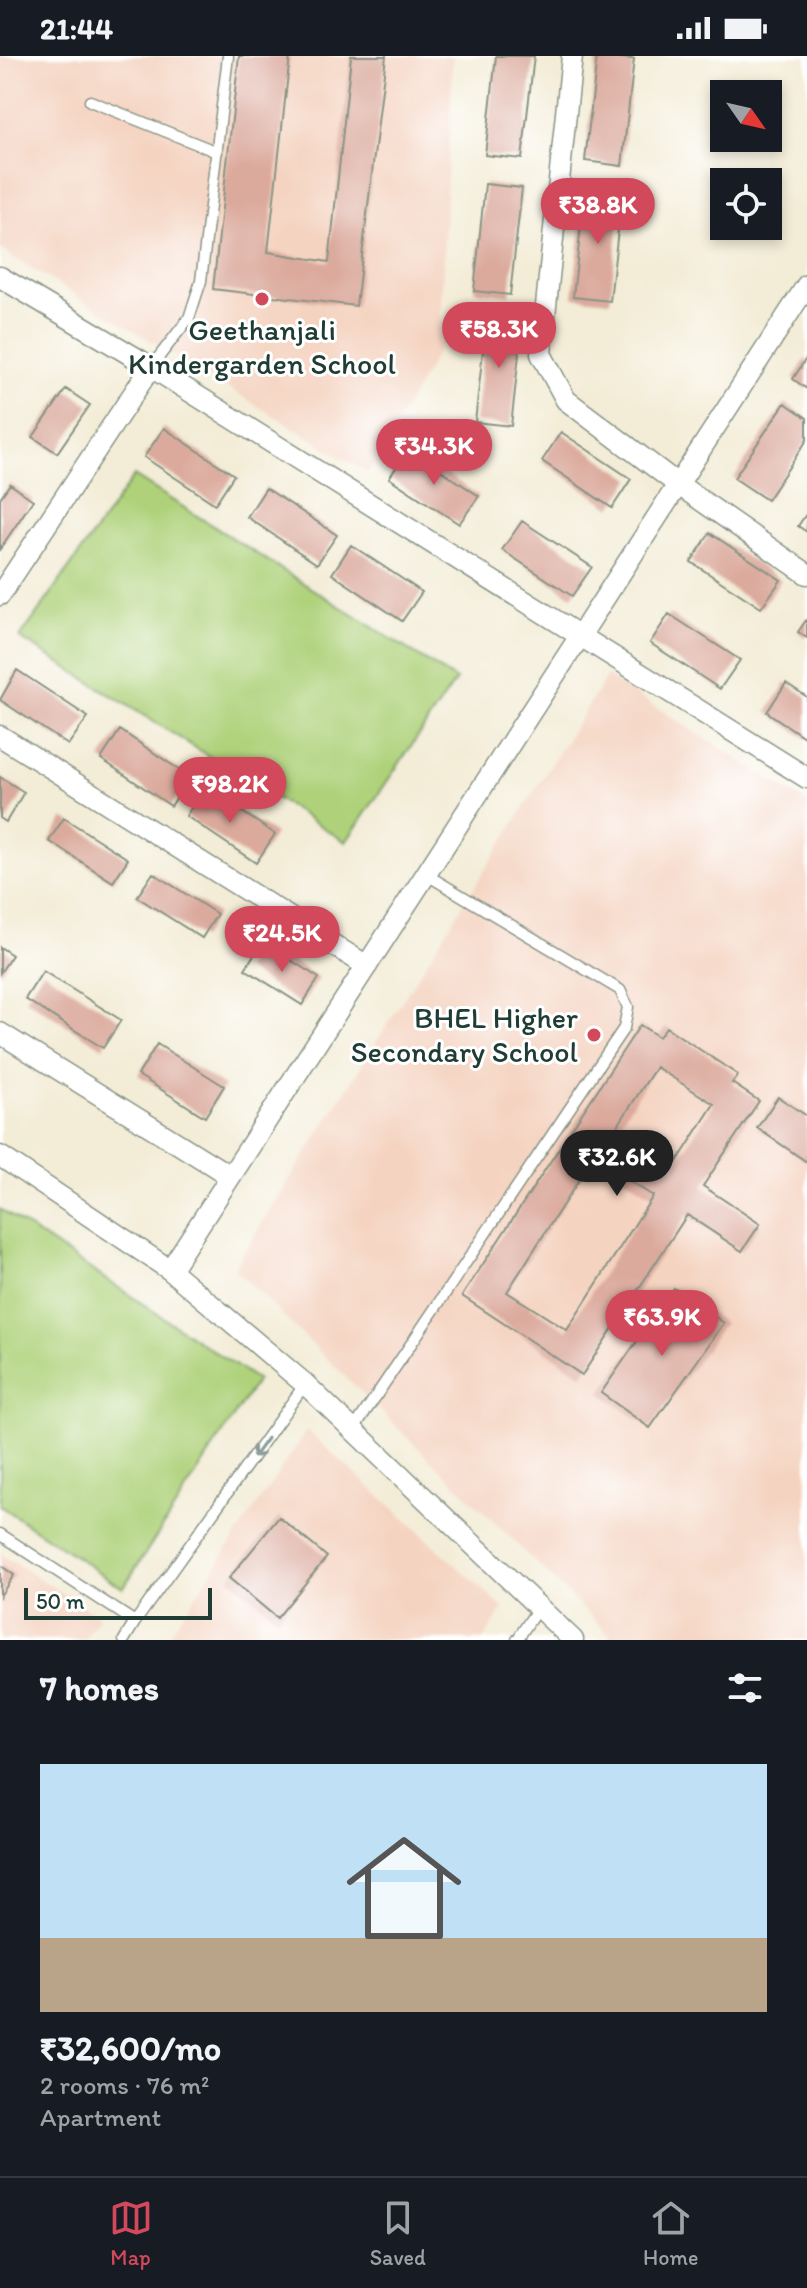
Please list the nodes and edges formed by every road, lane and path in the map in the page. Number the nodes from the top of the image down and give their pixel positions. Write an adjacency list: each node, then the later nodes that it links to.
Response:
1 (228, 56): 4 (lane)
2 (572, 56): 8 (street)
3 (90, 101): 4 (lane)
4 (217, 152): 7 (lane)
5 (0, 277): 7 (street)
6 (807, 285): 8 (street)
7 (151, 367): 10 (street); 11 (street)
8 (676, 483): 9 (street); 11 (street)
9 (807, 574)
10 (0, 595)
11 (580, 634): 13 (street); 14 (street)
12 (0, 736): 15 (street)
13 (807, 778)
14 (427, 875): 15 (street); 21 (lane)
15 (367, 966): 18 (street)
16 (0, 1033): 18 (street)
17 (0, 1156): 19 (street)
18 (230, 1176): 19 (street)
19 (170, 1270): 20 (street)
20 (305, 1384): 21 (street); 24 (lane, one-way to 24)
21 (353, 1430): 23 (street)
22 (0, 1534): 24 (lane)
23 (538, 1608): 26 (lane); 27 (street)
24 (135, 1622): 25 (lane)
25 (124, 1640)
26 (517, 1640)
27 (573, 1640)

